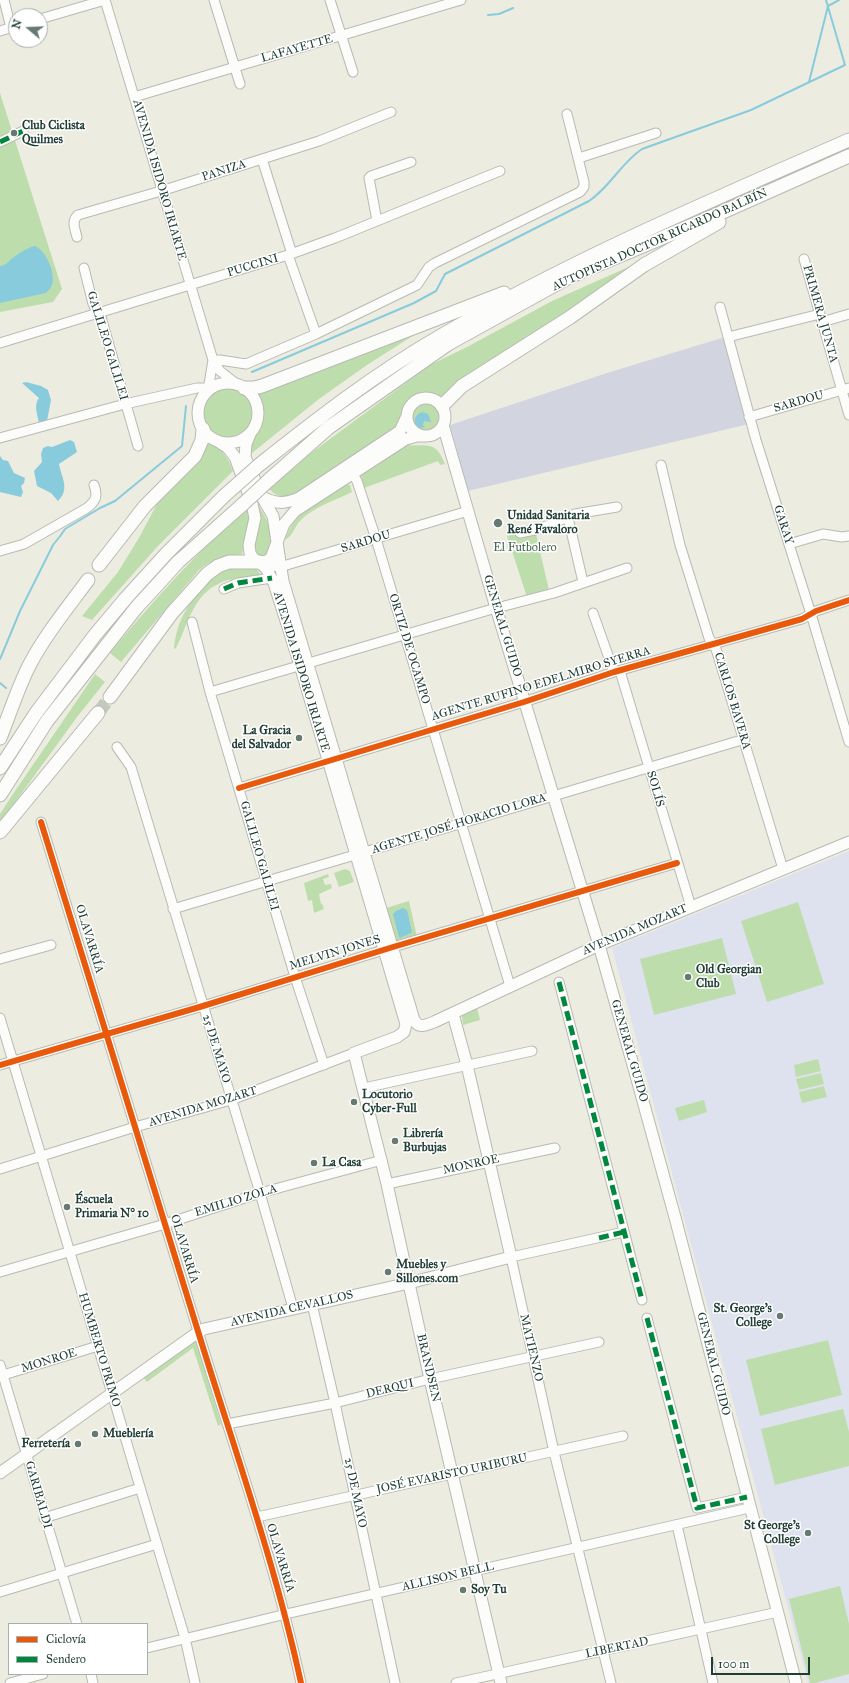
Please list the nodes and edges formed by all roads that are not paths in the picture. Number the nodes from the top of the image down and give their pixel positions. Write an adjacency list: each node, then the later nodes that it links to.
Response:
1 (4, 0): 6 (street)
2 (105, 0): 7 (street); 12 (street, AVENIDA ISIDORO IRIARTE)
3 (214, 0): 9 (street)
4 (330, 0): 8 (street)
5 (461, 0): 8 (street, LAFAYETTE)
6 (8, 11)
7 (48, 17)
8 (341, 36): 9 (street, LAFAYETTE); 10 (street)
9 (234, 67): 11 (street); 12 (street, LAFAYETTE)
10 (352, 72)
11 (240, 84)
12 (134, 97): 25 (street, AVENIDA ISIDORO IRIARTE)
13 (391, 112): 21 (street, PANIZA)
14 (567, 114): 20 (street)
15 (23, 131): 18 (street)
16 (656, 133): 20 (street)
17 (849, 140): 31 (highway, AUTOPISTA DOCTOR RICARDO BALBÍN)
18 (0, 142)
19 (849, 156): 24 (highway, AUTOPISTA DOCTOR RICARDO BALBÍN)
20 (579, 158): 37 (street)
21 (262, 159): 25 (street, PANIZA); 28 (street)
22 (411, 162): 26 (street)
23 (500, 171): 26 (street, PUCCINI)
24 (781, 187): 45 (highway); 101 (highway, AUTOPISTA DOCTOR RICARDO BALBÍN, bridge)
25 (161, 191): 27 (street, PANIZA); 32 (street, AVENIDA ISIDORO IRIARTE)
26 (377, 220): 28 (street, PUCCINI)
27 (77, 237)
28 (290, 254): 32 (street, PUCCINI); 37 (street)
29 (804, 260): 36 (street, PRIMERA JUNTA)
30 (84, 268): 34 (street, GALILEO GALILEI)
31 (542, 280): 41 (highway); 98 (highway, AUTOPISTA DOCTOR RICARDO BALBÍN, bridge)
32 (190, 284): 34 (street, PUCCINI); 40 (street, AVENIDA ISIDORO IRIARTE)
33 (720, 307): 38 (street, GARAY)
34 (98, 312): 39 (street, PUCCINI); 44 (street, GALILEO GALILEI)
35 (849, 314): 36 (street)
36 (821, 318): 38 (street); 42 (street, PRIMERA JUNTA)
37 (316, 334): 40 (street)
38 (728, 337): 48 (street, GARAY)
39 (0, 343)
40 (213, 360): 41 (street, AVENIDA ISIDORO IRIARTE); 43 (street, AVENIDA ISIDORO IRIARTE)
41 (241, 386): 43 (main road); 51 (main road)
42 (845, 389): 46 (street, PRIMERA JUNTA); 48 (street, SARDOU)
43 (206, 392): 44 (street); 50 (main road)
44 (125, 404): 53 (street); 55 (street, GALILEO GALILEI)
45 (442, 406): 47 (main road); 49 (main road)
46 (849, 415)
47 (407, 416): 52 (main road); 59 (main road)
48 (749, 417): 67 (street, GARAY)
49 (443, 425): 52 (main road); 61 (main road, GENERAL GUIDO)
50 (203, 429): 54 (main road); 70 (highway)
51 (251, 432): 54 (main road); 59 (main road, AVENIDA ISIDORO IRIARTE)
52 (425, 436): 57 (main road)
53 (0, 438)
54 (216, 440): 69 (main road, AVENIDA ISIDORO IRIARTE)
55 (138, 446)
56 (661, 465): 83 (street, CARLOS BAVERA)
57 (352, 473): 65 (street, ORTIZ DE OCAMPO); 66 (main road)
58 (94, 485): 68 (street)
59 (262, 497): 66 (main road, AVENIDA ISIDORO IRIARTE)
60 (617, 507): 62 (street)
61 (468, 511): 65 (street, SARDOU); 78 (main road, GENERAL GUIDO)
62 (568, 518): 63 (street); 75 (street)
63 (520, 533)
64 (849, 536): 67 (street)
65 (376, 539): 71 (street, SARDOU); 82 (street, ORTIZ DE OCAMPO)
66 (277, 544): 69 (main road); 71 (main road, AVENIDA ISIDORO IRIARTE)
67 (789, 544): 80 (street, GARAY)
68 (0, 551)
69 (261, 563): 71 (street, SARDOU); 74 (main road, AVENIDA ISIDORO IRIARTE); 87 (highway)
70 (99, 565)
71 (280, 567): 74 (main road, AVENIDA ISIDORO IRIARTE)
72 (627, 568): 75 (street)
73 (88, 580): 93 (highway)
74 (276, 581): 76 (street); 84 (main road, AVENIDA ISIDORO IRIARTE)
75 (583, 582): 78 (street)
76 (224, 589)
77 (849, 600): 80 (street, AGENTE RUFINO EDELMIRO SYERRA)
78 (496, 608): 82 (street); 88 (main road, GENERAL GUIDO)
79 (594, 613): 85 (street, SOLÍS)
80 (811, 614): 83 (street, AGENTE RUFINO EDELMIRO SYERRA); 90 (street, GARAY)
81 (192, 622): 86 (street, GALILEO GALILEI)
82 (404, 634): 84 (street); 92 (street, ORTIZ DE OCAMPO)
83 (713, 644): 85 (street, AGENTE RUFINO EDELMIRO SYERRA); 94 (street, CARLOS BAVERA)
84 (304, 664): 86 (street); 97 (main road, AVENIDA ISIDORO IRIARTE)
85 (617, 672): 88 (street, AGENTE RUFINO EDELMIRO SYERRA); 99 (street, SOLÍS)
86 (210, 692): 100 (street, GALILEO GALILEI)
87 (110, 697)
88 (524, 702): 92 (street, AGENTE RUFINO EDELMIRO SYERRA); 102 (main road, GENERAL GUIDO)
89 (849, 709): 90 (street)
90 (840, 712): 95 (street, GARAY)
91 (98, 713): 105 (highway)
92 (432, 728): 97 (street, AGENTE RUFINO EDELMIRO SYERRA); 104 (street, ORTIZ DE OCAMPO)
93 (0, 738)
94 (745, 739): 99 (street, AGENTE JOSÉ HORACIO LORA); 109 (street, CARLOS BAVERA)
95 (849, 742)
96 (117, 747): 113 (street, 25 DE MAYO)
97 (332, 760): 100 (street, AGENTE RUFINO EDELMIRO SYERRA); 107 (main road, AVENIDA ISIDORO IRIARTE)
98 (0, 768)
99 (649, 768): 102 (street, AGENTE JOSÉ HORACIO LORA); 108 (street, SOLÍS)
100 (239, 788): 110 (street, GALILEO GALILEI)
101 (0, 795)
102 (554, 795): 104 (street, AGENTE JOSÉ HORACIO LORA); 111 (main road, GENERAL GUIDO)
103 (41, 822): 126 (street, OLAVARRÍA)
104 (461, 824): 107 (street, AGENTE JOSÉ HORACIO LORA); 114 (street, ORTIZ DE OCAMPO)
105 (0, 832)
106 (849, 842): 109 (main road, AVENIDA MOZART)
107 (360, 854): 110 (street, AGENTE JOSÉ HORACIO LORA); 117 (main road, AVENIDA ISIDORO IRIARTE)
108 (677, 863): 111 (street, MELVIN JONES); 112 (street, SOLÍS)
109 (783, 869): 112 (main road, AVENIDA MOZART)
110 (267, 881): 113 (street, AGENTE JOSÉ HORACIO LORA); 119 (street, GALILEO GALILEI)
111 (583, 891): 114 (street, MELVIN JONES); 116 (main road, GENERAL GUIDO)
112 (691, 907): 116 (main road, AVENIDA MOZART)
113 (173, 909): 122 (street, 25 DE MAYO)
114 (489, 918): 117 (street, MELVIN JONES); 121 (street, ORTIZ DE OCAMPO)
115 (51, 945): 118 (street)
116 (599, 945): 121 (main road, AVENIDA MOZART); 171 (main road, GENERAL GUIDO)
117 (389, 949): 119 (street, MELVIN JONES); 125 (main road, AVENIDA ISIDORO IRIARTE); 127 (main road, AVENIDA ISIDORO IRIARTE)
118 (0, 959)
119 (294, 977): 122 (street, MELVIN JONES); 132 (street, GALILEO GALILEI)
120 (559, 982): 145 (street)
121 (510, 986): 123 (main road, AVENIDA MOZART)
122 (203, 1006): 126 (street, MELVIN JONES); 135 (street, 25 DE MAYO)
123 (452, 1014): 125 (main road, AVENIDA MOZART); 133 (main road, MATIENZO)
124 (0, 1018): 130 (street, HUMBERTO PRIMO)
125 (424, 1026)
126 (107, 1033): 130 (street, MELVIN JONES); 136 (street, OLAVARRÍA)
127 (402, 1034): 129 (main road, AVENIDA MOZART)
128 (532, 1051): 133 (street)
129 (354, 1052): 132 (street, AVENIDA MOZART); 134 (main road, BRANDSEN)
130 (12, 1061): 131 (street, MELVIN JONES); 138 (street, HUMBERTO PRIMO)
131 (0, 1064)
132 (324, 1065): 135 (street, AVENIDA MOZART)
133 (467, 1065): 134 (street); 140 (main road, MATIENZO)
134 (364, 1088): 139 (main road, BRANDSEN)
135 (231, 1100): 136 (street, AVENIDA MOZART); 143 (street, 25 DE MAYO)
136 (135, 1127): 138 (street, AVENIDA MOZART); 144 (street, OLAVARRÍA)
137 (555, 1148): 140 (street, MONROE)
138 (42, 1157): 141 (street, AVENIDA MOZART); 146 (street, HUMBERTO PRIMO)
139 (382, 1160): 142 (main road, BRANDSEN); 143 (street, EMILIO ZOLA)
140 (488, 1161): 142 (street, MONROE); 147 (main road, MATIENZO)
141 (0, 1169)
142 (387, 1184): 149 (main road, BRANDSEN)
143 (260, 1193): 144 (street, EMILIO ZOLA); 152 (street, 25 DE MAYO)
144 (164, 1224): 146 (street, EMILIO ZOLA); 154 (street, OLAVARRÍA)
145 (624, 1232): 147 (street, AVENIDA CEVALLOS); 150 (street)
146 (69, 1251): 148 (street, EMILIO ZOLA); 156 (street, HUMBERTO PRIMO)
147 (510, 1257): 149 (main road, AVENIDA CEVALLOS); 157 (street, MATIENZO)
148 (0, 1272)
149 (409, 1283): 151 (main road, AVENIDA CEVALLOS); 160 (main road, BRANDSEN)
150 (642, 1300)
151 (312, 1304): 152 (main road, AVENIDA CEVALLOS); 162 (street, 25 DE MAYO)
152 (293, 1308): 154 (main road, AVENIDA CEVALLOS)
153 (647, 1318): 171 (street)
154 (198, 1332): 161 (main road, AVENIDA CEVALLOS); 163 (street, OLAVARRÍA)
155 (599, 1342): 157 (street, DERQUI)
156 (98, 1346): 159 (street, MONROE); 161 (street, HUMBERTO PRIMO)
157 (533, 1356): 160 (street, DERQUI); 165 (street, MATIENZO)
158 (0, 1365): 159 (street, GARIBALDI)
159 (2, 1376): 166 (street, GARIBALDI)
160 (430, 1379): 162 (street, DERQUI); 168 (main road, BRANDSEN)
161 (112, 1393): 166 (main road, AVENIDA CEVALLOS); 169 (street, HUMBERTO PRIMO)
162 (335, 1402): 163 (street, DERQUI); 170 (street, 25 DE MAYO)
163 (227, 1424): 173 (street, OLAVARRÍA)
164 (623, 1436): 165 (street, JOSÉ EVARISTO URIBURU)
165 (554, 1452): 168 (street, JOSÉ EVARISTO URIBURU); 177 (street, MATIENZO)
166 (26, 1454): 167 (main road, AVENIDA CEVALLOS); 174 (street, GARIBALDI)
167 (0, 1473)
168 (452, 1474): 170 (street, JOSÉ EVARISTO URIBURU); 178 (main road, BRANDSEN)
169 (140, 1488): 174 (street); 176 (street, HUMBERTO PRIMO)
170 (355, 1496): 173 (street, JOSÉ EVARISTO URIBURU); 181 (street, 25 DE MAYO)
171 (747, 1497): 172 (main road, GENERAL GUIDO)
172 (749, 1508): 175 (street, ALLISON BELL); 182 (main road, GENERAL GUIDO)
173 (257, 1517): 183 (street, OLAVARRÍA)
174 (44, 1518): 179 (street, GARIBALDI)
175 (677, 1525): 177 (street, ALLISON BELL); 185 (street)
176 (157, 1544): 179 (street); 186 (street, HUMBERTO PRIMO)
177 (578, 1548): 178 (street, ALLISON BELL); 188 (street, MATIENZO)
178 (475, 1571): 181 (street, ALLISON BELL); 190 (main road, BRANDSEN)
179 (61, 1573): 180 (street); 184 (street, GARIBALDI)
180 (0, 1592)
181 (376, 1593): 183 (street, ALLISON BELL); 194 (street, 25 DE MAYO)
182 (778, 1612): 185 (street, LIBERTAD); 198 (main road, GENERAL GUIDO)
183 (286, 1614): 186 (street, ALLISON BELL); 193 (street, OLAVARRÍA)
184 (77, 1623)
185 (701, 1630): 188 (street, LIBERTAD); 197 (street)
186 (185, 1638): 187 (street, ALLISON BELL); 192 (street, HUMBERTO PRIMO)
187 (148, 1648)
188 (603, 1651): 190 (street, LIBERTAD); 196 (street, MATIENZO)
189 (39, 1675): 191 (street)
190 (500, 1679): 195 (street, LIBERTAD)
191 (10, 1683)
192 (195, 1683)
193 (301, 1683)
194 (395, 1683)
195 (456, 1683)
196 (611, 1683)
197 (713, 1683)
198 (796, 1683)

